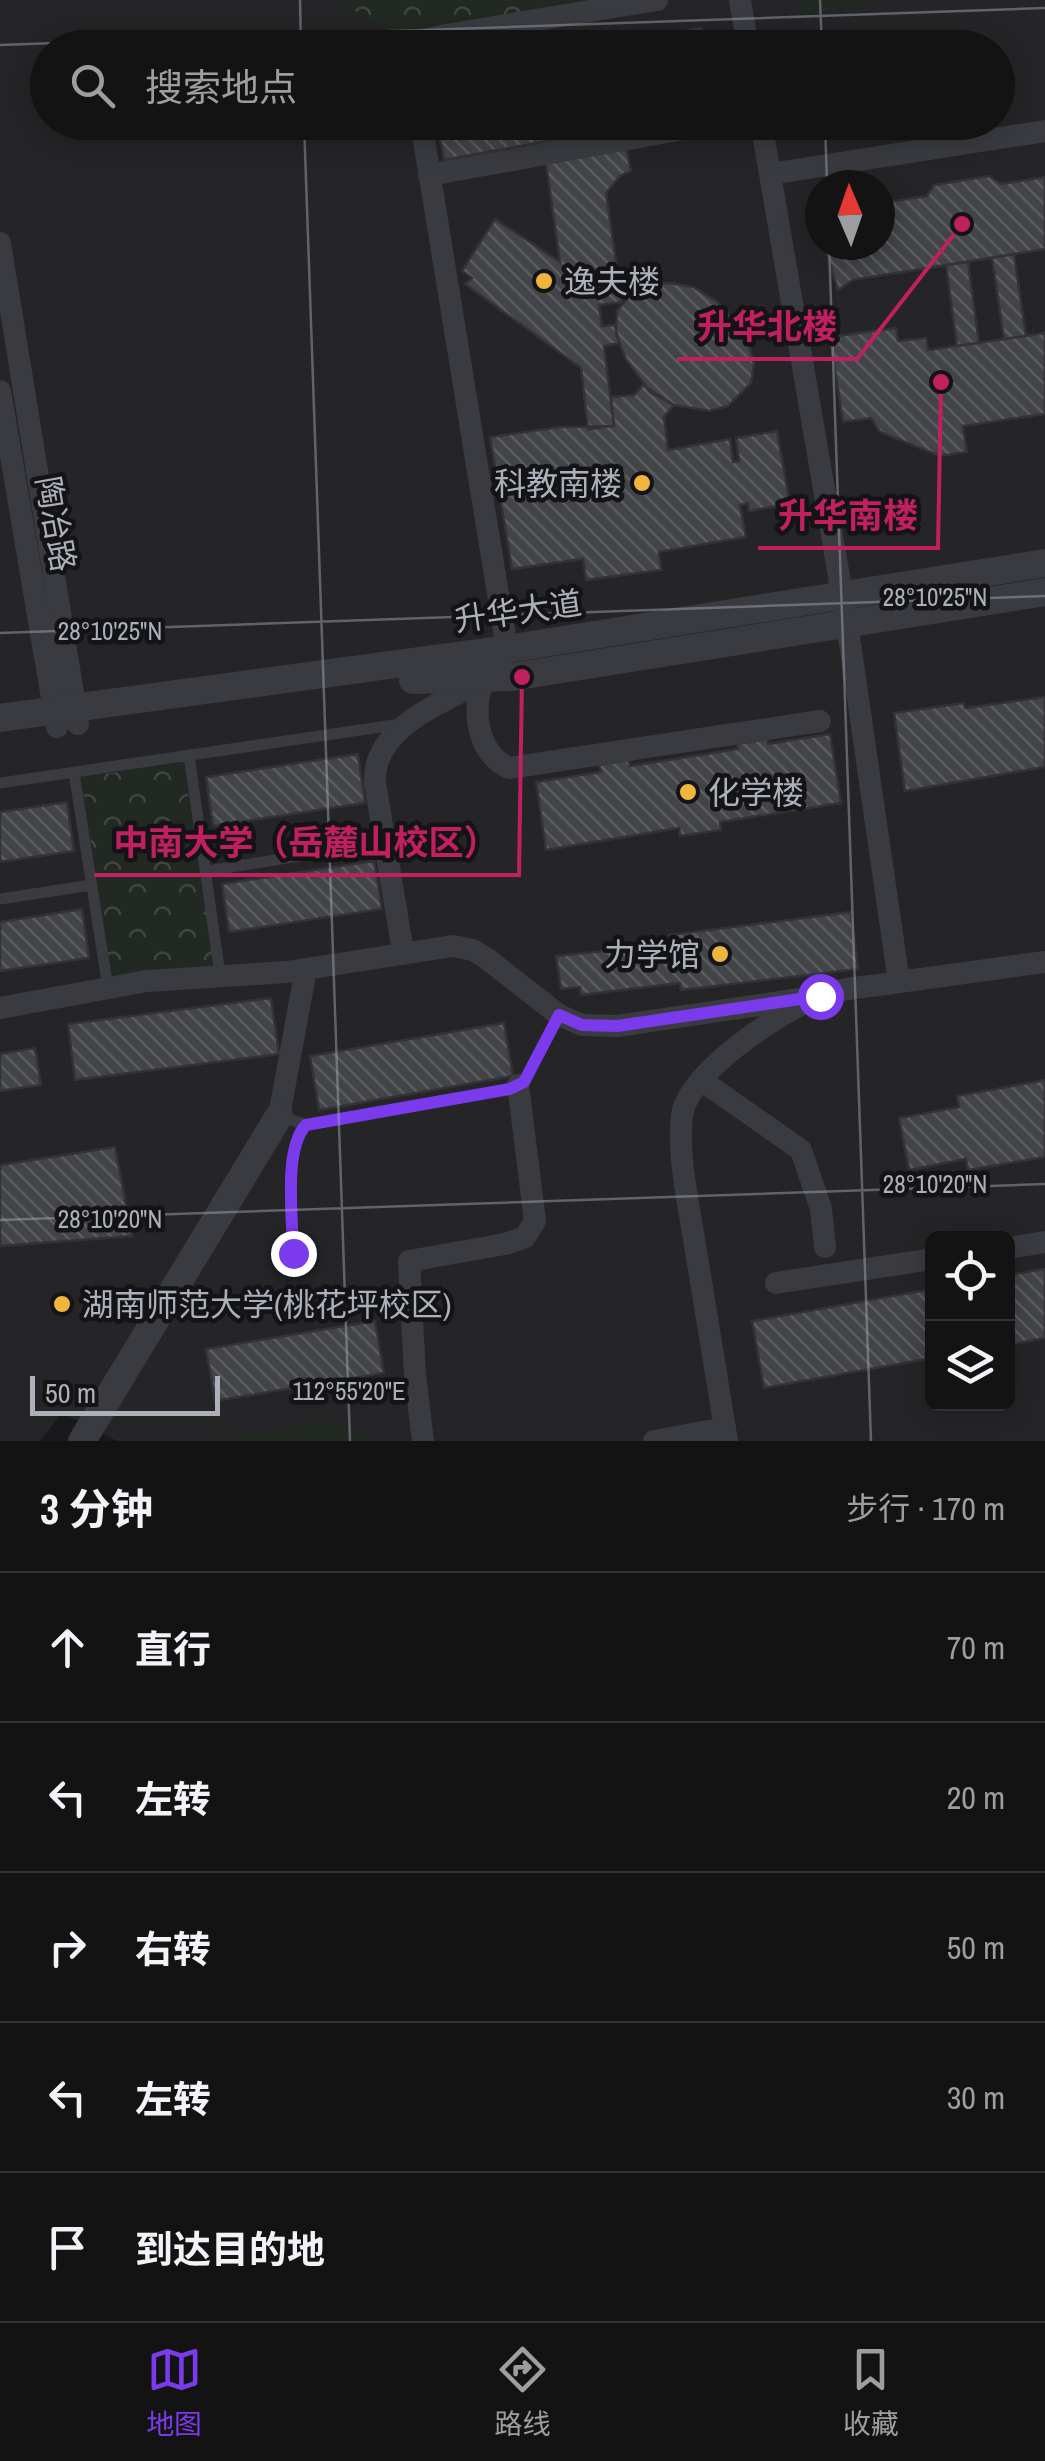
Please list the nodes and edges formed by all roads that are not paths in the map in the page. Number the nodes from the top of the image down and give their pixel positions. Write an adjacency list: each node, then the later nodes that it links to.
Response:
1 (657, 0): 3 (street)
2 (740, 0): 4 (street)
3 (476, 30)
4 (745, 30)
5 (1045, 131): 6 (street)
6 (1015, 136)
7 (424, 140): 12 (street)
8 (623, 140): 12 (street)
9 (764, 140): 11 (street)
10 (987, 140): 11 (street)
11 (770, 174): 17 (street)
12 (430, 175): 18 (street)
13 (0, 243): 21 (street)
14 (0, 391): 21 (street, 陶冶路)
15 (1045, 562): 17 (street, 升华大道)
16 (1045, 592): 17 (street, 升华大道)
17 (844, 610): 18 (street, 升华大道); 19 (street, 升华大道); 36 (street)
18 (508, 649): 19 (street); 21 (street, 升华大道)
19 (484, 680): 21 (street, 升华大道); 22 (street); 23 (street)
20 (0, 718): 21 (street, 升华大道)
21 (66, 718): 24 (street, 升华大道)
22 (820, 721)
23 (409, 723): 25 (lane); 28 (street)
24 (0, 733)
25 (189, 756): 26 (lane); 29 (lane)
26 (74, 772): 27 (lane); 30 (lane)
27 (0, 784)
28 (385, 842): 29 (lane); 32 (street)
29 (207, 871): 35 (lane)
30 (92, 885): 31 (lane); 37 (lane)
31 (0, 899)
32 (402, 952): 34 (street); 40 (street)
33 (1045, 962): 36 (street)
34 (306, 969): 35 (street); 43 (street)
35 (220, 975): 37 (street)
36 (899, 982): 38 (street)
37 (108, 988): 39 (street)
38 (820, 996): 40 (street); 41 (street)
39 (0, 1008)
40 (559, 1015): 42 (lane)
41 (701, 1080): 45 (street); 50 (street)
42 (518, 1086): 43 (lane); 52 (street)
43 (292, 1120): 47 (lane); 51 (street)
44 (1045, 1242): 46 (street)
45 (825, 1247)
46 (1015, 1247)
47 (293, 1253)
48 (925, 1260): 49 (street)
49 (776, 1283)
50 (726, 1434): 53 (street)
51 (82, 1441)
52 (423, 1441)
53 (654, 1441)

